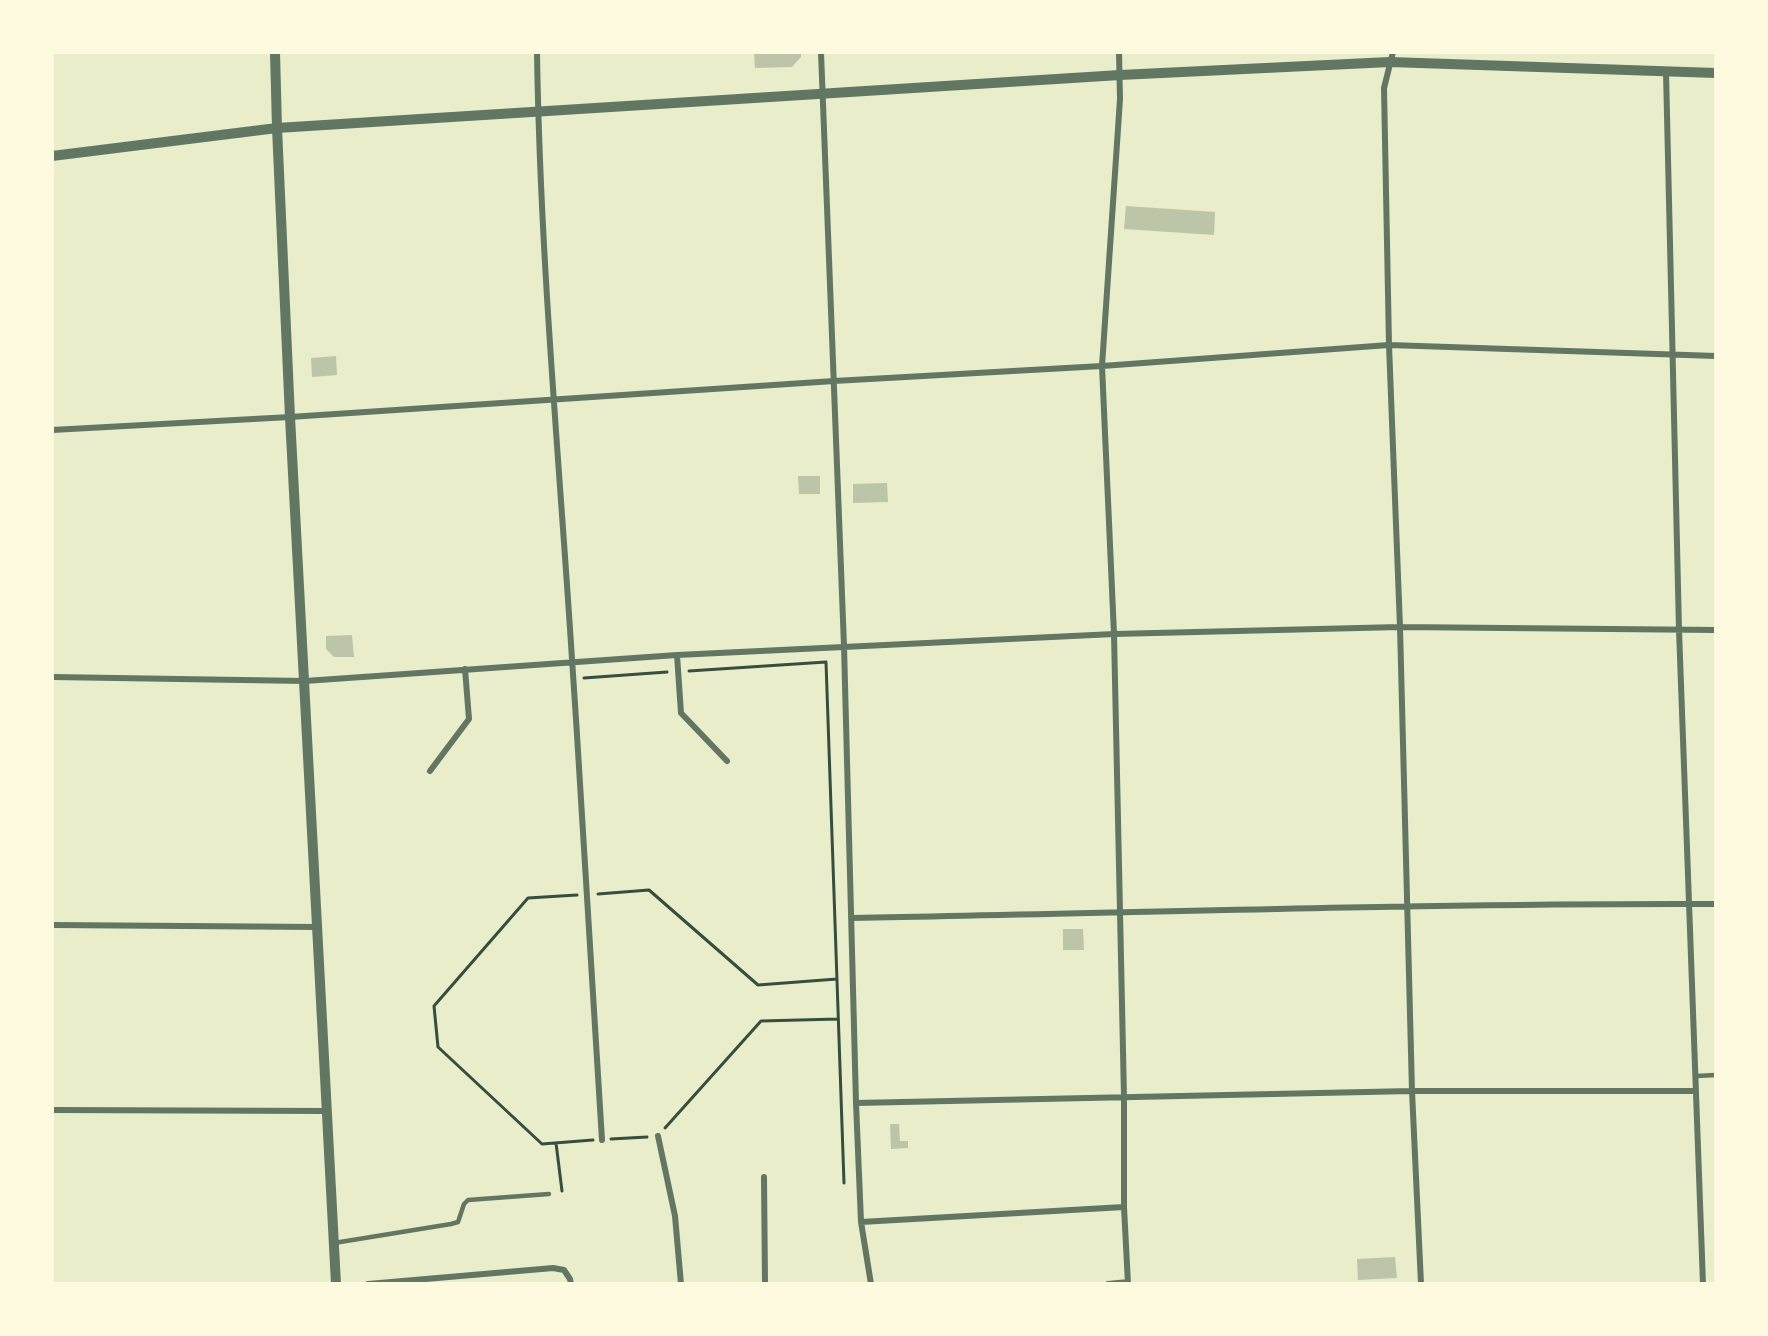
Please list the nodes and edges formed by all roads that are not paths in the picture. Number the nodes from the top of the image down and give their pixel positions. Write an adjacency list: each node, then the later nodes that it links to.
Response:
1 (275, 52): 11 (street)
2 (537, 52): 10 (street)
3 (821, 52): 9 (street)
4 (1119, 52): 8 (street)
5 (1392, 57): 6 (street); 8 (street); 13 (street)
6 (1666, 72): 7 (street); 14 (street)
7 (1716, 73)
8 (1120, 75): 9 (street); 16 (street)
9 (822, 94): 10 (street); 17 (street)
10 (537, 111): 11 (street); 18 (street)
11 (277, 128): 12 (street); 19 (street)
12 (52, 156)
13 (1389, 345): 14 (street); 16 (street); 21 (street)
14 (1673, 354): 15 (street); 22 (street)
15 (1716, 356)
16 (1102, 366): 17 (street); 24 (street)
17 (834, 381): 18 (street); 25 (street)
18 (554, 399): 19 (street); 27 (street)
19 (290, 417): 20 (street); 30 (street)
20 (52, 430)
21 (1400, 627): 22 (street); 24 (street); 35 (street)
22 (1679, 630): 23 (street); 33 (street)
23 (1716, 630)
24 (1114, 634): 25 (street); 36 (street)
25 (844, 646): 26 (street); 37 (street)
26 (677, 655): 27 (street); 31 (street)
27 (573, 662): 28 (street); 49 (street)
28 (465, 669): 30 (street); 32 (street)
29 (52, 677): 30 (street)
30 (306, 681): 39 (street)
31 (727, 761)
32 (430, 771)
33 (1690, 904): 34 (street); 35 (street); 41 (street)
34 (1716, 904)
35 (1407, 905): 36 (street); 42 (street)
36 (1119, 914): 37 (street); 44 (street)
37 (852, 918): 45 (street)
38 (52, 925): 39 (street)
39 (317, 927): 47 (street)
40 (1716, 1075): 41 (lane)
41 (1696, 1076): 43 (street)
42 (1412, 1091): 43 (street); 44 (street); 63 (street)
43 (1696, 1091): 64 (street)
44 (1124, 1097): 45 (street); 52 (street)
45 (856, 1103): 53 (street)
46 (52, 1110): 47 (street)
47 (327, 1111): 54 (street)
48 (658, 1136): 59 (street)
49 (602, 1140)
50 (764, 1178): 60 (street)
51 (549, 1194): 54 (lane)
52 (1124, 1207): 53 (street); 55 (street)
53 (861, 1222): 61 (street)
54 (333, 1243): 56 (street)
55 (1128, 1283): 62 (street)
56 (336, 1284)
57 (368, 1284): 58 (street)
58 (571, 1284)
59 (681, 1284)
60 (765, 1284)
61 (871, 1284)
62 (1108, 1284)
63 (1421, 1284)
64 (1703, 1284)

